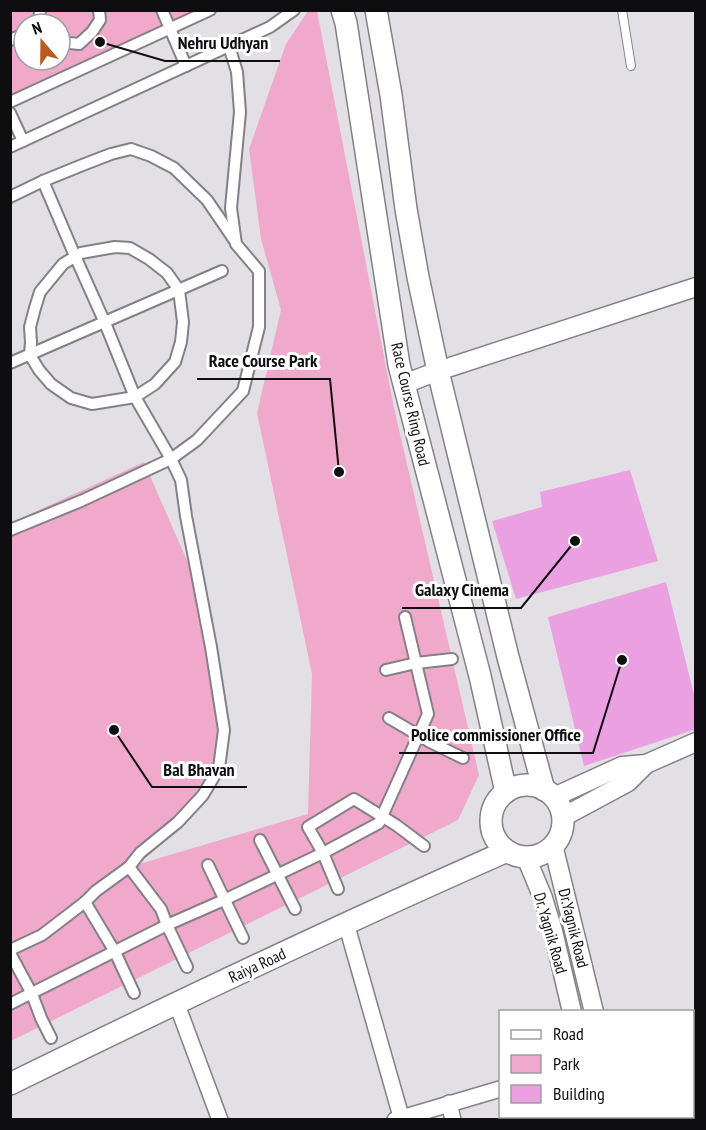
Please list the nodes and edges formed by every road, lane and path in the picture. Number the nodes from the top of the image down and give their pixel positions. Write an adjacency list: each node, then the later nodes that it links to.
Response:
1 (99, 10): 8 (street)
2 (162, 10): 10 (street)
3 (210, 10): 12 (street)
4 (294, 10): 9 (street)
5 (342, 10): 27 (main road, Race Course Ring Road)
6 (376, 10): 26 (main road, Race Course Ring Road)
7 (622, 10): 11 (lane)
8 (72, 43)
9 (229, 46): 10 (street); 18 (street)
10 (186, 66): 14 (street)
11 (631, 66)
12 (10, 102)
13 (10, 113): 14 (street)
14 (23, 141): 15 (street)
15 (10, 147)
16 (42, 181): 17 (street); 18 (street); 19 (street)
17 (10, 197)
18 (236, 244): 29 (street)
19 (75, 256): 22 (street); 23 (street); 24 (street)
20 (222, 272): 22 (street)
21 (696, 287): 26 (street)
22 (179, 290): 23 (street); 28 (street)
23 (105, 323): 24 (street); 28 (street)
24 (30, 354): 25 (street); 28 (street)
25 (10, 363)
26 (438, 371): 27 (street); 41 (main road, Race Course Ring Road)
27 (404, 384): 40 (main road, Race Course Ring Road)
28 (135, 397): 29 (street)
29 (171, 459): 30 (street); 50 (street)
30 (10, 530)
31 (405, 617): 33 (street)
32 (452, 659): 33 (street)
33 (416, 663): 34 (street); 36 (street)
34 (386, 670)
35 (389, 718): 36 (street)
36 (419, 735): 38 (street); 42 (street)
37 (696, 742): 39 (street)
38 (463, 758)
39 (646, 764): 41 (street); 43 (street)
40 (506, 792): 41 (main road); 48 (main road)
41 (549, 794): 43 (main road)
42 (382, 816): 46 (street); 47 (street); 47 (street)
43 (563, 817): 45 (main road)
44 (260, 840): 51 (street)
45 (553, 845): 48 (main road); 67 (street, Dr.Yagnik Road)
46 (424, 846)
47 (323, 853): 51 (street); 52 (street)
48 (516, 854): 56 (main road, Raiya Road); 66 (street, Dr. Yagnik Road)
49 (208, 865): 53 (street)
50 (129, 867): 54 (street); 57 (street)
51 (277, 875): 53 (street); 55 (street)
52 (338, 889)
53 (224, 900): 57 (street); 58 (street)
54 (85, 902): 59 (street); 60 (street)
55 (295, 909)
56 (346, 923): 64 (main road, Raiya Road); 73 (street)
57 (167, 925): 60 (street); 61 (street)
58 (243, 938)
59 (10, 952): 63 (street)
60 (115, 952): 62 (street); 63 (street)
61 (187, 967)
62 (134, 993)
63 (32, 994): 65 (street); 68 (street)
64 (177, 1002): 69 (main road, Raiya Road); 72 (street)
65 (10, 1004)
66 (572, 1010)
67 (594, 1010)
68 (51, 1038)
69 (10, 1084)
70 (499, 1090): 71 (street)
71 (449, 1103): 73 (street); 74 (street)
72 (220, 1119)
73 (400, 1119)
74 (453, 1119)

